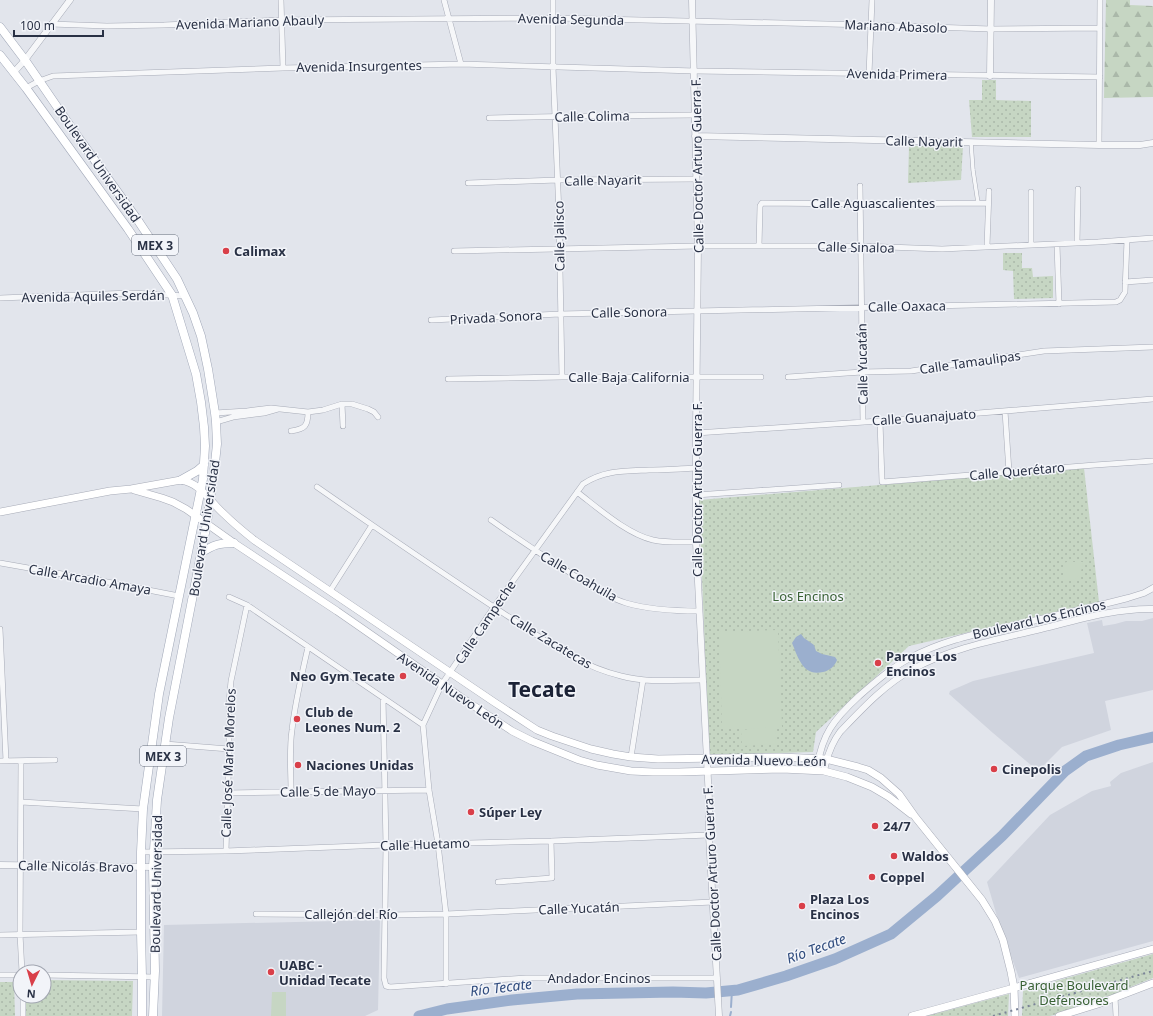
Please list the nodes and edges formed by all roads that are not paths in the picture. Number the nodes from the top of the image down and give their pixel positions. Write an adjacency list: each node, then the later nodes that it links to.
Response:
1 (69, 0): 13 (street)
2 (281, 0): 11 (street)
3 (444, 0): 10 (street)
4 (553, 0): 9 (street, Calle Jalisco)
5 (692, 0): 12 (street, Calle Doctor Arturo Guerra F.)
6 (872, 0): 14 (street)
7 (991, 0): 17 (street)
8 (1100, 0): 16 (street)
9 (553, 18): 10 (street, Avenida Segunda); 12 (street, Avenida Segunda); 21 (street, Calle Jalisco)
10 (450, 19): 11 (street, Avenida Mariano Abauly); 20 (street)
11 (281, 20): 13 (street, Avenida Mariano Abauly); 22 (street)
12 (692, 21): 14 (street, Mariano Abasolo); 23 (street, Calle Doctor Arturo Guerra F.)
13 (51, 24): 19 (street)
14 (871, 25): 17 (street, Mariano Abasolo); 25 (street)
15 (0, 27): 19 (main road, Boulevard Universidad / MEX 3)
16 (1100, 28): 17 (street, Mariano Abasolo); 27 (street)
17 (991, 29): 26 (street)
18 (1, 59): 24 (main road, Boulevard Universidad / MEX 3)
19 (25, 60): 24 (street); 28 (main road, Boulevard Universidad / MEX 3)
20 (461, 64): 21 (street, Avenida Insurgentes); 22 (street, Avenida Insurgentes)
21 (552, 67): 23 (street, Avenida Insurgentes); 31 (street, Calle Jalisco)
22 (283, 68): 28 (street, Avenida Insurgentes)
23 (695, 71): 25 (street, Avenida Primera); 30 (street, Calle Doctor Arturo Guerra F.)
24 (14, 72): 29 (main road, Boulevard Universidad / MEX 3)
25 (869, 74): 26 (street, Avenida Primera)
26 (990, 76): 27 (street, Avenida Primera)
27 (1100, 77): 36 (street)
28 (39, 81): 29 (street, Avenida Insurgentes); 61 (main road, Boulevard Universidad / MEX 3)
29 (26, 88): 60 (main road, Boulevard Universidad / MEX 3)
30 (696, 115): 31 (street, Calle Colima); 33 (street, Calle Doctor Arturo Guerra F.)
31 (555, 117): 32 (street, Calle Colima); 38 (street, Calle Jalisco)
32 (489, 118)
33 (695, 136): 34 (street, Calle Nayarit); 37 (street, Calle Doctor Arturo Guerra F.)
34 (971, 142): 36 (street, Calle Nayarit); 44 (street)
35 (1153, 143): 36 (street, Calle Nayarit)
36 (1099, 145)
37 (697, 179): 38 (street, Calle Nayarit); 52 (street, Calle Doctor Arturo Guerra F.)
38 (558, 180): 39 (street, Calle Nayarit); 56 (street, Calle Jalisco)
39 (468, 183)
40 (860, 186): 46 (street, Calle Yucatán)
41 (1078, 189): 49 (street)
42 (989, 191): 45 (street)
43 (1031, 192): 51 (street)
44 (978, 203): 45 (street, Calle Aguascalientes); 46 (street, Calle Aguascalientes)
45 (988, 203): 55 (street)
46 (860, 204): 53 (street, Calle Aguascalientes); 54 (street, Calle Yucatán)
47 (1153, 238): 48 (street, Calle Sinaloa)
48 (1127, 240): 49 (street, Calle Sinaloa); 59 (street)
49 (1077, 243): 50 (street, Calle Sinaloa)
50 (1057, 244): 51 (street, Calle Sinaloa); 63 (street)
51 (1031, 245): 55 (street, Calle Sinaloa)
52 (698, 246): 53 (street, Calle Sinaloa); 56 (street, Calle Sinaloa); 65 (street, Calle Doctor Arturo Guerra F.)
53 (759, 246): 54 (street, Calle Sinaloa)
54 (860, 246): 55 (street, Calle Sinaloa); 64 (street, Calle Yucatán)
55 (987, 246)
56 (559, 249): 57 (street, Calle Sinaloa); 66 (street, Calle Jalisco)
57 (454, 251)
58 (1153, 280): 59 (street)
59 (1125, 282): 63 (street, Calle Oaxaca)
60 (172, 295): 61 (street, Avenida Aquiles Serdán); 62 (street, Avenida Aquiles Serdán); 88 (main road, Boulevard Universidad / MEX 3)
61 (186, 296): 81 (main road, Boulevard Universidad / MEX 3)
62 (0, 298)
63 (1060, 304): 64 (street, Calle Oaxaca)
64 (862, 307): 65 (street, Calle Oaxaca); 69 (street, Calle Yucatán)
65 (698, 311): 66 (street, Calle Sonora); 71 (street, Calle Doctor Arturo Guerra F.)
66 (560, 314): 67 (street, Privada Sonora); 70 (street, Calle Jalisco)
67 (431, 320)
68 (1153, 347): 69 (street, Calle Tamaulipas)
69 (862, 372): 73 (street, Calle Tamaulipas); 83 (street, Calle Yucatán)
70 (562, 377): 71 (street, Calle Baja California); 74 (street, Calle Baja California)
71 (697, 377): 72 (street); 86 (street, Calle Doctor Arturo Guerra F.)
72 (760, 377)
73 (788, 377)
74 (448, 379)
75 (1153, 400): 78 (street, Calle Guanajuato)
76 (342, 404): 79 (street); 80 (street); 84 (street)
77 (279, 409): 79 (street); 81 (street); 81 (street)
78 (1006, 411): 82 (street, Calle Guanajuato); 90 (street)
79 (308, 412): 85 (street)
80 (378, 417)
81 (216, 418): 98 (main road, Boulevard Universidad / MEX 3)
82 (880, 421): 83 (street, Calle Guanajuato); 90 (street, Calle Querétaro)
83 (863, 422): 86 (street, Calle Guanajuato)
84 (343, 426)
85 (291, 431)
86 (696, 433): 89 (street, Calle Doctor Arturo Guerra F.)
87 (1153, 461): 90 (street, Calle Querétaro)
88 (204, 466): 91 (main road); 95 (main road, Boulevard Universidad / MEX 3)
89 (696, 468): 96 (street, Calle Campeche); 97 (street, Calle Doctor Arturo Guerra F.)
90 (1009, 472)
91 (181, 480): 94 (main road); 95 (main road, Avenida Nuevo León)
92 (839, 485): 97 (street)
93 (317, 487): 103 (street, Calle Zacatecas)
94 (131, 489): 99 (main road); 100 (main road, Avenida Nuevo León)
95 (201, 490): 98 (main road, Avenida Nuevo León); 100 (main road, Boulevard Universidad / MEX 3)
96 (577, 492): 104 (street); 106 (street, Calle Campeche)
97 (696, 495): 104 (street, Calle Doctor Arturo Guerra F.)
98 (210, 499): 102 (main road, Boulevard Universidad / MEX 3); 110 (main road, Avenida Nuevo León)
99 (0, 512)
100 (195, 515): 102 (main road, Avenida Nuevo León); 111 (main road, Boulevard Universidad / MEX 3)
101 (491, 520): 106 (street, Calle Coahuila)
102 (207, 523): 105 (main road, Avenida Nuevo León); 107 (main road, Boulevard Universidad / MEX 3)
103 (372, 525): 110 (street); 114 (street, Calle Zacatecas)
104 (696, 542): 116 (street, Calle Doctor Arturo Guerra F.)
105 (234, 543): 107 (main road); 124 (main road, Avenida Nuevo León)
106 (534, 550): 114 (street, Calle Campeche); 116 (street, Calle Coahuila)
107 (201, 553): 127 (main road, Boulevard Universidad / MEX 3)
108 (0, 563): 111 (street, Calle Arcadio Amaya)
109 (1153, 588): 118 (street, Boulevard Los Encinos)
110 (330, 591): 121 (main road, Avenida Nuevo León)
111 (179, 596): 125 (main road, Boulevard Universidad / MEX 3)
112 (230, 597): 113 (street)
113 (247, 605): 120 (street); 130 (street, Calle José María Morelos)
114 (494, 607): 121 (street, Calle Campeche); 122 (street, Calle Zacatecas)
115 (1153, 609): 119 (street, Boulevard Los Encinos)
116 (699, 611): 123 (street, Calle Doctor Arturo Guerra F.)
117 (0, 629): 137 (street)
118 (981, 633): 119 (street); 133 (street, Boulevard Los Encinos)
119 (982, 643): 134 (street, Boulevard Los Encinos)
120 (308, 647): 126 (street); 143 (street)
121 (450, 673): 124 (street, Calle Campeche); 131 (main road, Avenida Nuevo León)
122 (643, 680): 123 (street, Calle Zacatecas); 131 (street)
123 (702, 680): 132 (street, Calle Doctor Arturo Guerra F.)
124 (442, 684): 128 (street, Calle Campeche); 140 (main road, Avenida Nuevo León)
125 (159, 694): 127 (main road); 146 (main road, Boulevard Universidad / MEX 3)
126 (383, 698): 128 (street); 141 (street)
127 (169, 718): 129 (main road, Boulevard Universidad / MEX 3)
128 (423, 724): 142 (street)
129 (165, 744): 130 (street); 152 (main road, Boulevard Universidad / MEX 3)
130 (229, 749): 144 (street, Calle José María Morelos)
131 (631, 756): 132 (main road, Avenida Nuevo León)
132 (706, 758): 133 (main road, Avenida Nuevo León); 140 (street, Calle Doctor Arturo Guerra F.)
133 (818, 758): 134 (main road, Avenida Nuevo León); 139 (street, Boulevard Los Encinos)
134 (826, 759): 139 (street, Boulevard Los Encinos); 147 (main road, Avenida Nuevo León)
135 (55, 760): 138 (street)
136 (0, 761): 137 (street)
137 (6, 761): 138 (street)
138 (21, 761): 145 (street)
139 (821, 770): 140 (main road, Avenida Nuevo León); 147 (main road, Avenida Nuevo León)
140 (707, 771): 148 (street, Calle Doctor Arturo Guerra F.)
141 (384, 790): 142 (street, Calle 5 de Mayo); 143 (street, Calle 5 de Mayo); 151 (street)
142 (430, 790): 150 (street)
143 (291, 792): 144 (street, Calle 5 de Mayo)
144 (227, 793): 153 (street, Calle José María Morelos)
145 (21, 802): 146 (street); 156 (street)
146 (143, 809): 154 (main road, Boulevard Universidad / MEX 3)
147 (916, 818): 177 (main road)
148 (709, 834): 149 (street, Calle Huetamo); 160 (street, Calle Doctor Arturo Guerra F.)
149 (551, 841): 150 (street, Calle Huetamo); 159 (street)
150 (438, 844): 151 (street, Calle Huetamo); 162 (street)
151 (386, 845): 153 (street, Calle Huetamo); 163 (street)
152 (154, 851): 153 (street, Calle Huetamo); 154 (street, Calle Huetamo); 158 (main road, Boulevard Universidad / MEX 3)
153 (226, 851)
154 (141, 852): 157 (main road, Boulevard Universidad / MEX 3)
155 (0, 864): 156 (street, Calle Nicolás Bravo)
156 (21, 865): 157 (street, Calle Nicolás Bravo); 165 (street)
157 (140, 867): 158 (street, Calle Nicolás Bravo); 164 (main road, Boulevard Universidad / MEX 3)
158 (153, 867): 173 (main road, Boulevard Universidad / MEX 3)
159 (498, 882)
160 (713, 902): 162 (street, Calle Yucatán); 174 (street, Calle Doctor Arturo Guerra F.)
161 (256, 914): 163 (street, Callejón del Río)
162 (446, 914): 163 (street, Callejón del Río); 176 (street)
163 (386, 915): 176 (street, Andador Encinos)
164 (141, 932): 165 (street); 172 (main road, Boulevard Universidad / MEX 3)
165 (20, 934): 166 (street); 168 (street)
166 (0, 935)
167 (1153, 949): 177 (main road)
168 (22, 964)
169 (0, 975): 170 (street)
170 (12, 975)
171 (52, 975): 172 (street)
172 (142, 977): 173 (street); 182 (main road, Boulevard Universidad / MEX 3)
173 (155, 977): 183 (main road, Boulevard Universidad / MEX 3)
174 (717, 978): 176 (street, Andador Encinos); 180 (street, Calle Doctor Arturo Guerra F.)
175 (1153, 983): 178 (main road)
176 (446, 984)
177 (1014, 988): 184 (main road); 185 (main road)
178 (1115, 997): 186 (main road); 187 (street)
179 (22, 1004): 181 (street)
180 (719, 1013)
181 (23, 1016)
182 (142, 1016)
183 (153, 1016)
184 (912, 1016)
185 (1015, 1016)
186 (1059, 1016)
187 (1116, 1016)

